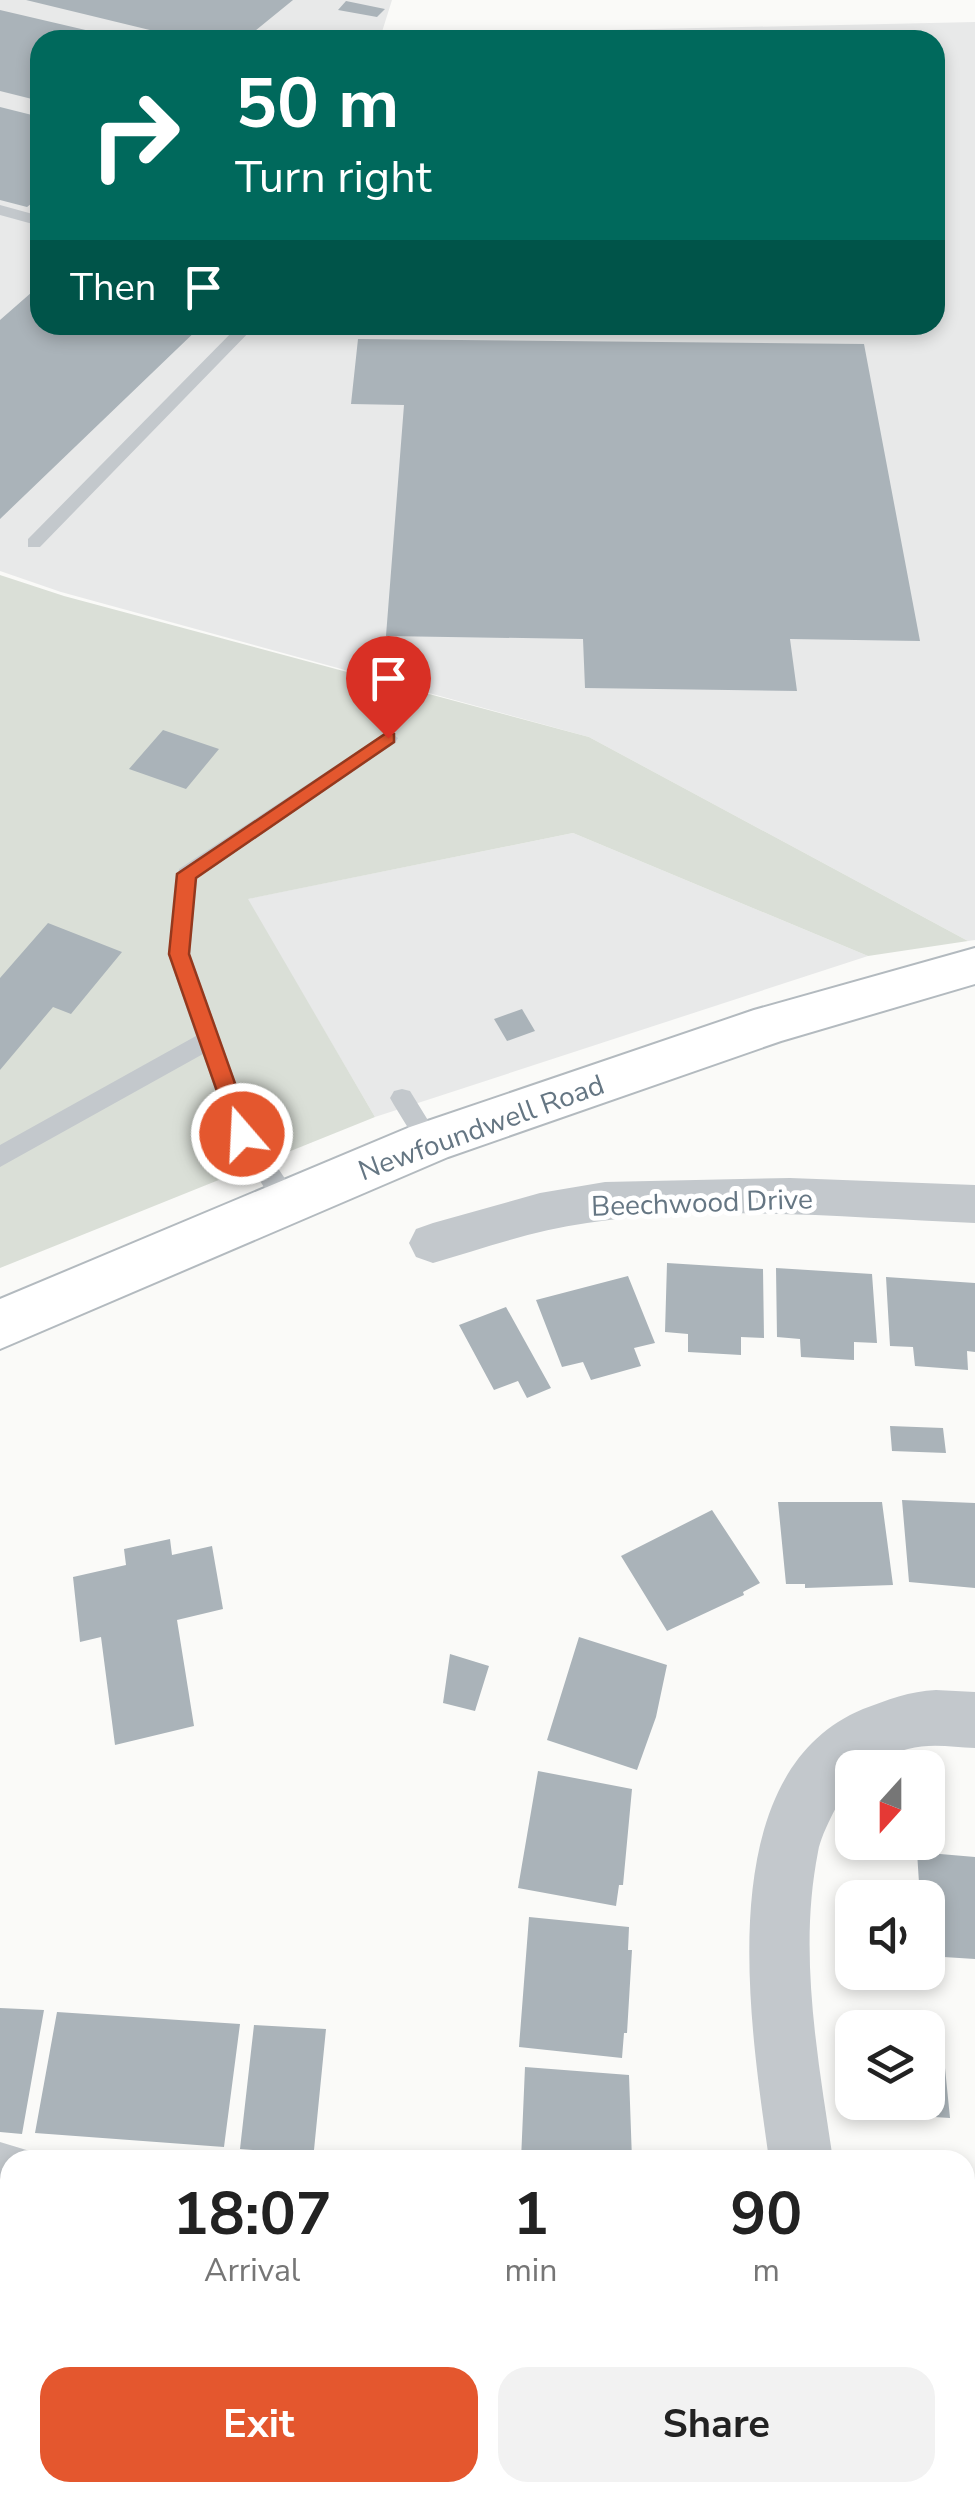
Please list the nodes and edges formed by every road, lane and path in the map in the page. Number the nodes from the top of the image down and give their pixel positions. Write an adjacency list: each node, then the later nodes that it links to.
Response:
1 (0, 210): 2 (lane)
2 (30, 218)
3 (238, 335): 4 (lane)
4 (34, 543)
5 (388, 738): 7 (lane)
6 (975, 966): 9 (main road, Newfoundwell Road)
7 (209, 1040): 10 (lane); 11 (lane)
8 (402, 1098): 9 (lane)
9 (429, 1142): 11 (main road, Newfoundwell Road)
10 (0, 1157)
11 (287, 1202): 14 (main road, Newfoundwell Road)
12 (975, 1204): 13 (street, Beechwood Drive)
13 (434, 1243)
14 (0, 1325)
15 (975, 1720): 16 (street)
16 (800, 2150)

